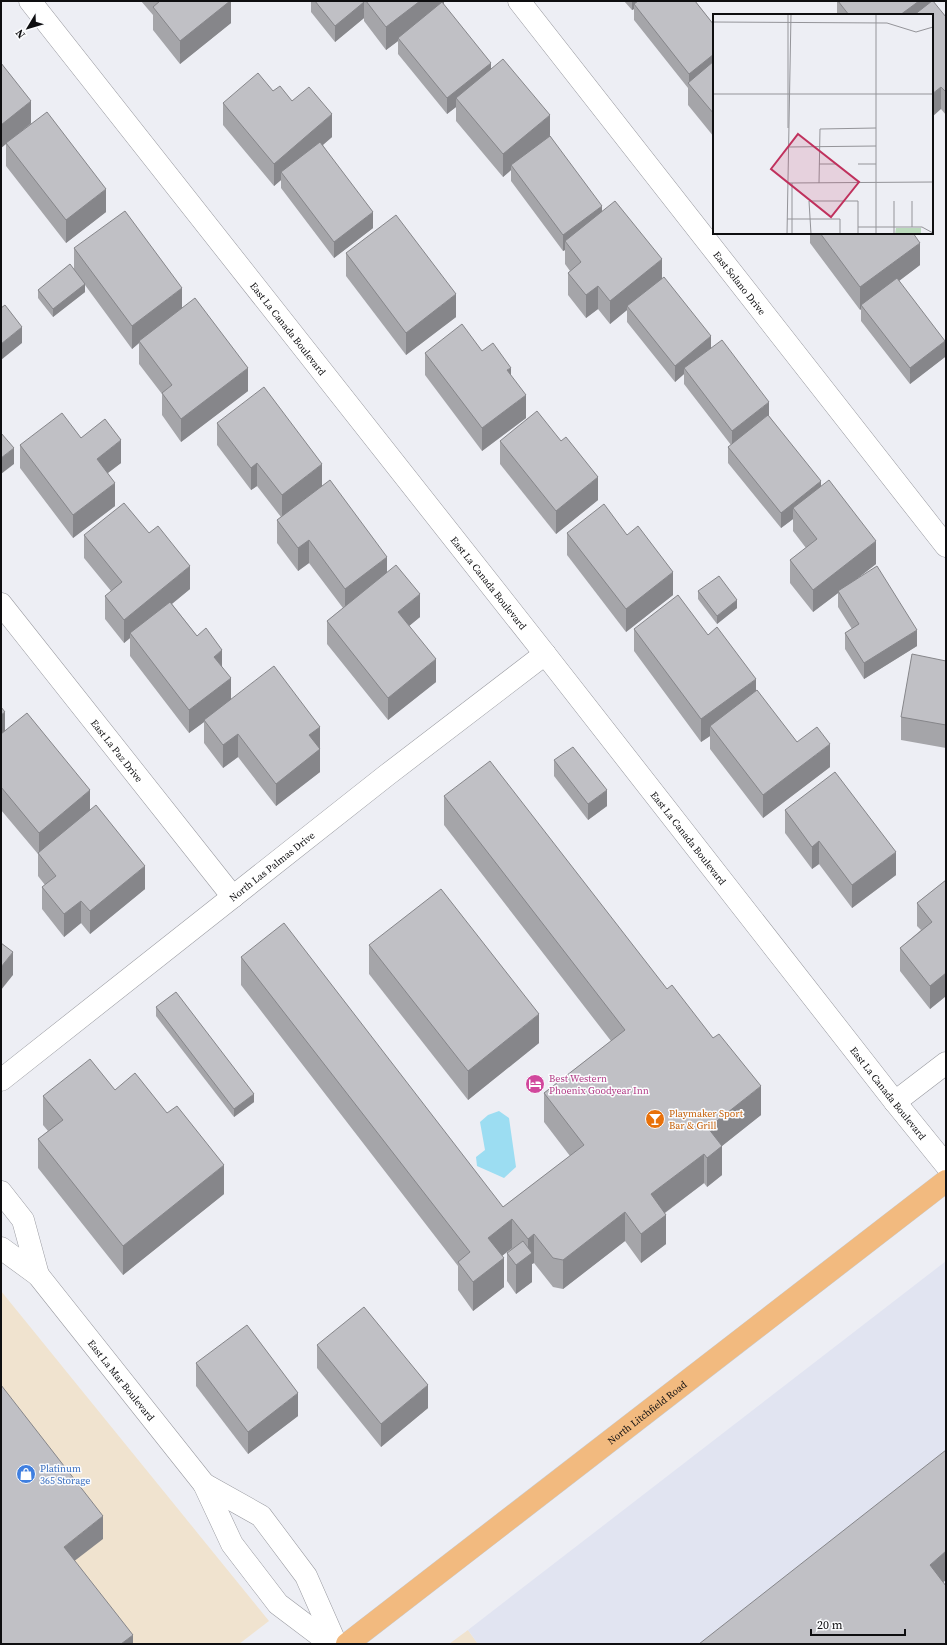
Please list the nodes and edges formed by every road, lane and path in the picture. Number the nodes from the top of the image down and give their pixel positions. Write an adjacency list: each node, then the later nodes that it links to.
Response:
1 (30, 1): 5 (street, East La Canada Boulevard)
2 (519, 1): 3 (street, East Solano Drive)
3 (946, 546)
4 (1, 604): 6 (street, East La Paz Drive)
5 (545, 654): 6 (street, North Las Palmas Drive); 9 (street, East La Canada Boulevard)
6 (233, 897): 8 (street, North Las Palmas Drive)
7 (946, 1063): 9 (street)
8 (1, 1080)
9 (895, 1102): 10 (street, East La Canada Boulevard)
10 (946, 1165)
11 (946, 1181): 18 (main road, North Litchfield Road)
12 (1, 1192): 14 (street, East La Mar Boulevard)
13 (1, 1248): 14 (street, East La Mar Boulevard)
14 (38, 1275): 15 (street, East La Mar Boulevard)
15 (204, 1484): 16 (street, East La Mar Boulevard); 17 (street, East La Mar Boulevard)
16 (331, 1644)
17 (336, 1644)
18 (347, 1644)

